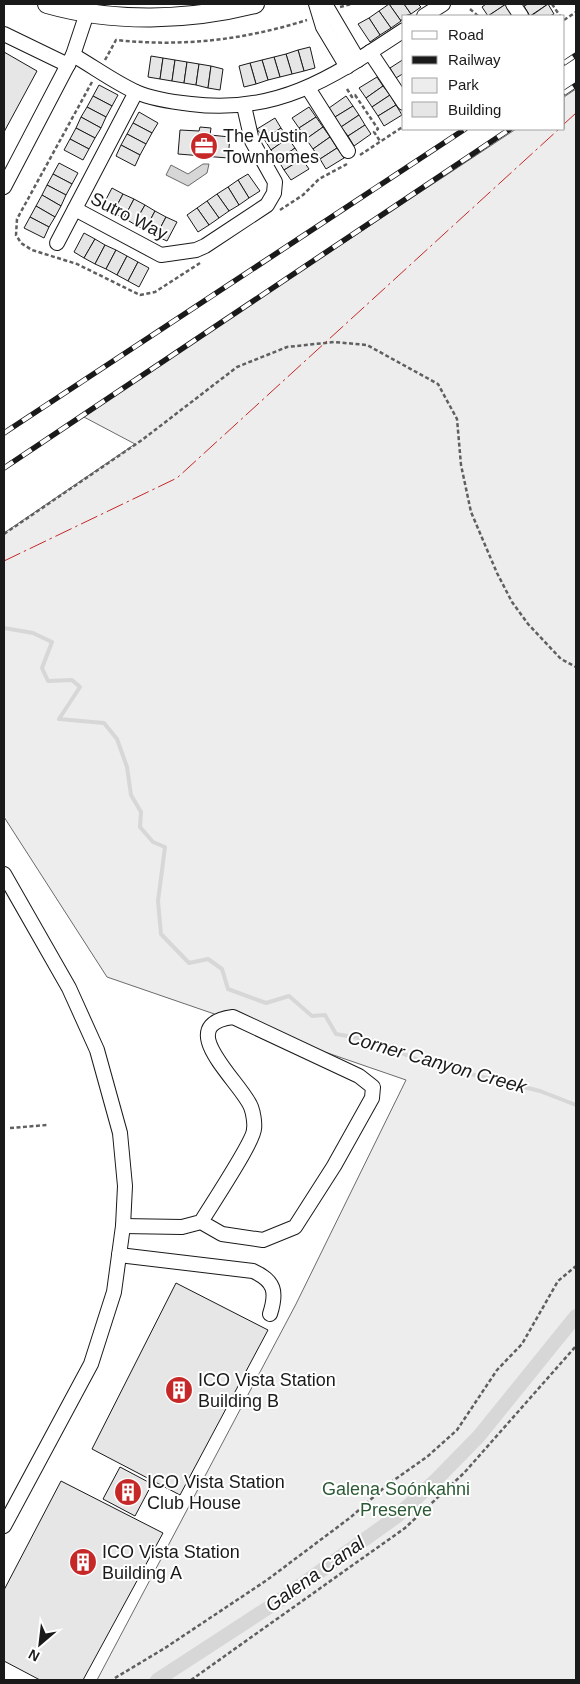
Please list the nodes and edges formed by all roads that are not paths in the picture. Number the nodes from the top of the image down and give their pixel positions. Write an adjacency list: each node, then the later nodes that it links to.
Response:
1 (47, 4): 5 (main road)
2 (255, 4): 5 (main road)
3 (443, 4): 7 (street)
4 (513, 4): 8 (street)
5 (89, 8): 12 (street)
6 (323, 8): 13 (street)
7 (430, 15)
8 (520, 15)
9 (402, 31): 11 (street)
10 (4, 34): 12 (street)
11 (370, 52): 13 (street); 16 (street)
12 (71, 60): 15 (street); 19 (street)
13 (352, 63): 14 (street)
14 (308, 88): 17 (street); 18 (street)
15 (136, 92): 17 (street); 20 (street)
16 (402, 100)
17 (244, 106): 20 (street, Sutro Way)
18 (350, 157)
19 (4, 187)
20 (75, 209): 21 (street)
21 (57, 243)
22 (4, 874): 24 (street)
23 (202, 1222): 23 (street); 24 (street)
24 (123, 1226): 25 (street)
25 (119, 1255): 26 (street); 27 (street)
26 (270, 1314)
27 (4, 1526)

